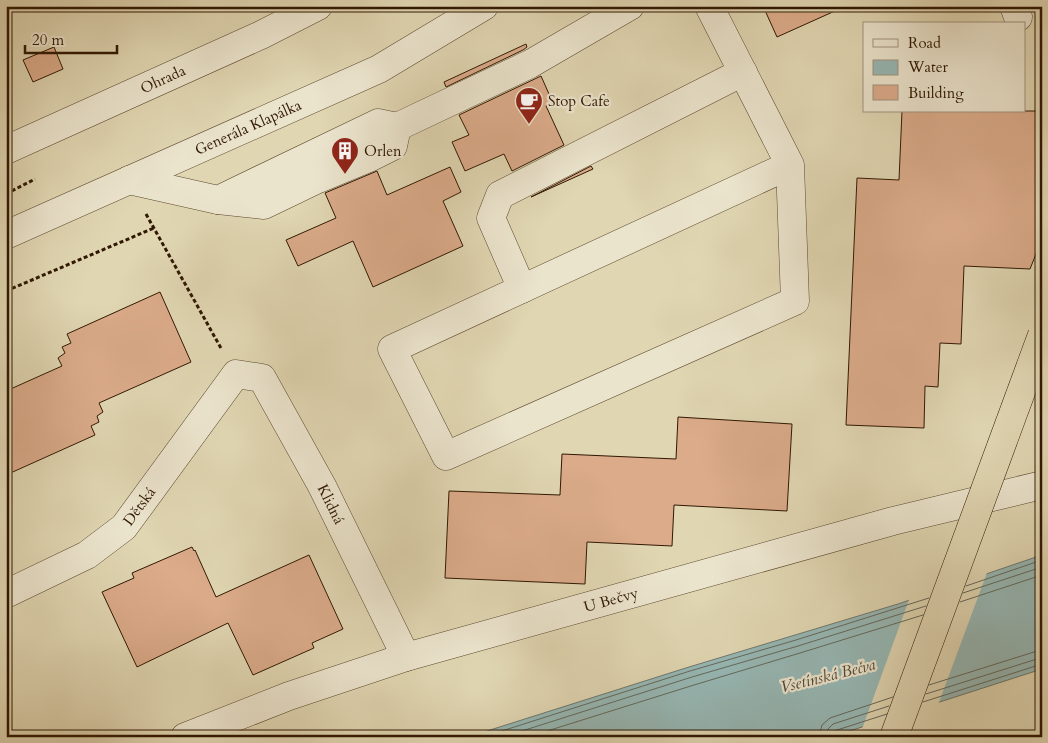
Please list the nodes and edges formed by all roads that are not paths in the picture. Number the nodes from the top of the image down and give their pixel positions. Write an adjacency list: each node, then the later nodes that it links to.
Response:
1 (318, 6): 6 (street, Ohrada)
2 (484, 6): 8 (street, Generála Klapálka)
3 (630, 6): 8 (street)
4 (709, 6): 5 (street)
5 (743, 72): 7 (street); 10 (street)
6 (6, 150)
7 (790, 165): 10 (street); 10 (street)
8 (129, 180): 9 (street, Generála Klapálka)
9 (6, 235)
10 (522, 289)
11 (1042, 335): 17 (main road, bridge)
12 (236, 374): 14 (street, Dětská); 15 (street, Klidná)
13 (1042, 485): 15 (street, U Bečvy)
14 (6, 594)
15 (406, 657): 16 (street, U Bečvy)
16 (185, 737)
17 (894, 737)

